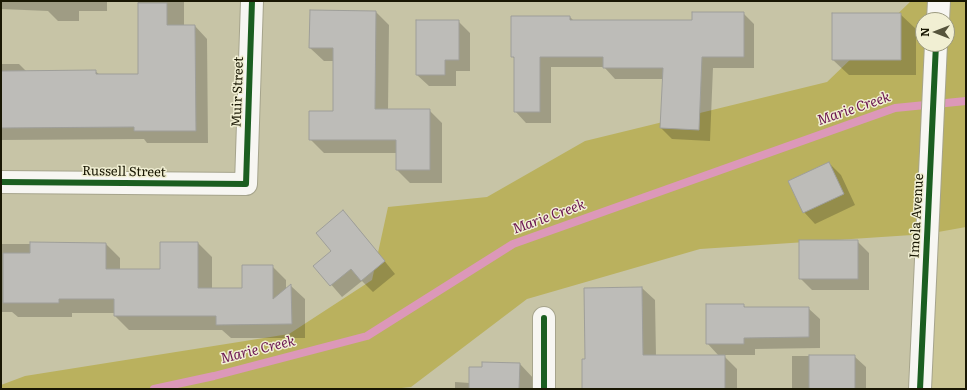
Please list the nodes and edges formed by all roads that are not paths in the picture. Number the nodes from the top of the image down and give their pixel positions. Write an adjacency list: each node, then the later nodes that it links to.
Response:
1 (252, 1): 6 (street, Muir Street)
2 (939, 1): 3 (street)
3 (938, 12)
4 (936, 52): 9 (street, Imola Avenue)
5 (1, 182): 6 (street, Russell Street)
6 (246, 184)
7 (544, 318): 8 (street)
8 (544, 389)
9 (920, 389)

